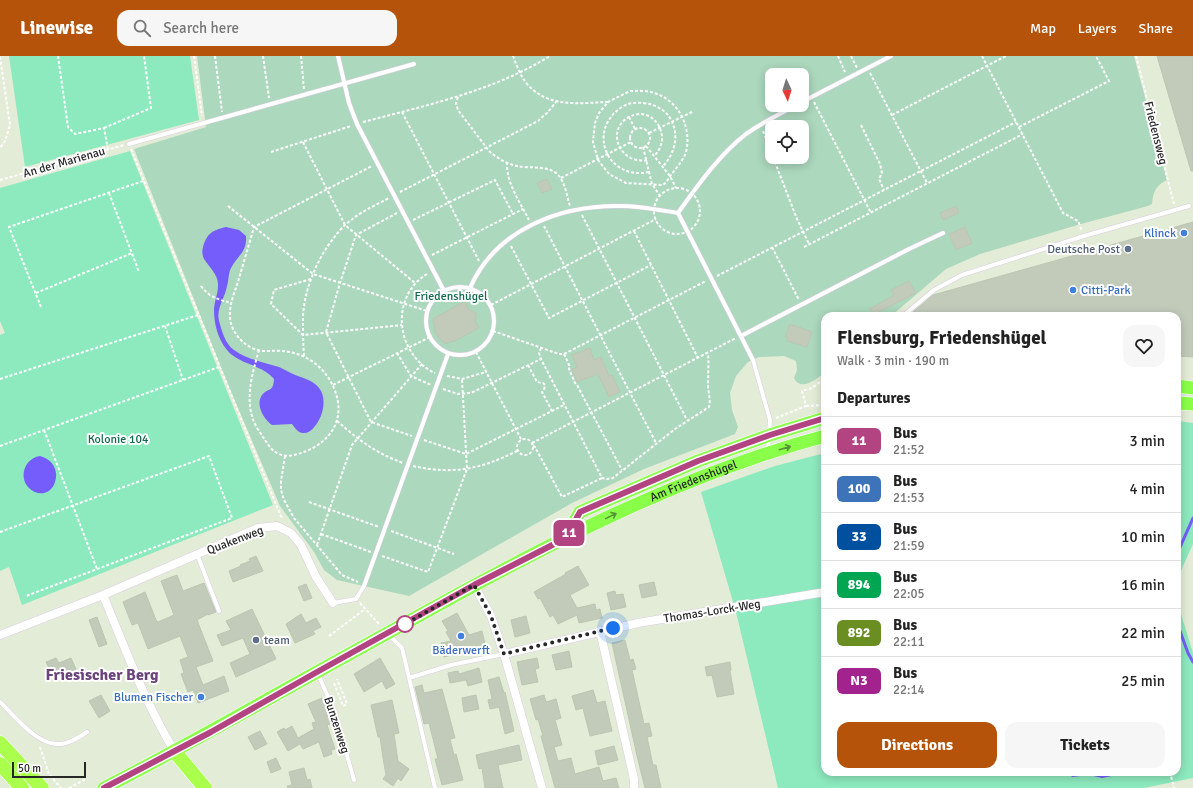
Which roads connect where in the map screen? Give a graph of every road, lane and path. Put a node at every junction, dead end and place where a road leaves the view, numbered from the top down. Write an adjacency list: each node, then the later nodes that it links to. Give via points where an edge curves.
1 (58, 56): 44 (path, via 68,127 75,134)
2 (144, 56): 44 (path, via 152,108)
3 (194, 56): 39 (path)
4 (215, 56): 36 (path)
5 (263, 56): 29 (path)
6 (301, 56): 25 (path)
7 (338, 56): 24 (lane)
8 (512, 56): 21 (path)
9 (550, 56): 21 (path)
10 (838, 56): 23 (path)
11 (851, 56): 22 (path)
12 (891, 56): 20 (lane)
13 (982, 56): 19 (path)
14 (1006, 56): 19 (path)
15 (1096, 56): 45 (path, via 1109,81)
16 (1136, 56): 87 (path, Friedensweg)
17 (0, 57): 54 (path, via 10,125)
18 (414, 64): 24 (lane)
19 (987, 66): 33 (path); 38 (path)
20 (868, 68): 22 (lane); 33 (path)
21 (520, 73): 27 (path); 28 (path, via 528,86 556,102)
22 (859, 73): 23 (lane)
23 (848, 78): 26 (lane)
24 (343, 84): 25 (lane); 40 (lane)
25 (304, 95): 29 (lane)
26 (811, 97): 79 (path)
27 (458, 98): 30 (path); 62 (path, via 456,104 463,118 489,151)
28 (608, 102): 34 (path, via 630,91 655,93 671,102); 60 (path, via 595,124 593,142)
29 (269, 105): 36 (lane)
30 (402, 112): 40 (path); 80 (path)
31 (692, 112): 34 (path)
32 (784, 112): 41 (lane)
33 (892, 115): 66 (path)
34 (683, 116): 37 (path); 68 (path, via 688,134 686,153)
35 (629, 117): 43 (path, via 647,116 655,120); 46 (path); 55 (path, via 618,131)
36 (222, 118): 39 (lane)
37 (672, 121): 43 (path); 58 (path, via 663,110 651,104 637,102 623,106 612,114 605,127 604,141); 65 (path, via 676,135 674,149)
38 (1016, 122): 45 (path); 66 (path)
39 (203, 123): 52 (lane)
40 (357, 124): 50 (path); 63 (lane)
41 (761, 124): 49 (path); 89 (lane, via 729,149)
42 (861, 125): 76 (path, via 880,164 882,173 879,180)
43 (660, 127): 47 (path); 59 (path, via 662,145)
44 (104, 128): 56 (path)
45 (1019, 128): 48 (path)
46 (635, 129): 47 (path, via 643,128); 51 (path, via 630,134)
47 (649, 133): 53 (path, via 650,141)
48 (1023, 134): 72 (path); 100 (path, via 1063,213 1081,224)
49 (765, 135)
50 (303, 142): 57 (path); 75 (path)
51 (631, 142): 53 (path, via 637,148); 55 (path)
52 (129, 144): 56 (path, An der Marienau); 71 (path)
53 (645, 147): 59 (path); 61 (path)
54 (0, 148)
55 (619, 148): 58 (path); 61 (path, via 625,156 633,160)
56 (108, 150): 70 (path, An der Marienau)
57 (271, 152)
58 (607, 154): 60 (path); 67 (path, via 616,166 629,172)
59 (654, 156): 65 (path)
60 (598, 160): 69 (path); 73 (path, via 609,174 626,183)
61 (647, 160): 67 (path)
62 (507, 162): 69 (path, via 517,166 552,170); 84 (path, via 509,181)
63 (378, 163): 75 (path); 85 (lane)
64 (776, 164): 97 (path)
65 (663, 166): 68 (path)
66 (921, 171): 72 (path); 76 (path)
67 (650, 172): 73 (path)
68 (670, 176): 73 (path, via 663,185); 74 (path)
69 (561, 178): 86 (path)
70 (0, 180)
71 (143, 181): 77 (path); 133 (path)
72 (928, 183): 88 (path)
73 (652, 184): 78 (path)
74 (676, 188)
75 (327, 189): 95 (path); 99 (path, via 345,225)
76 (884, 190): 79 (path)
77 (109, 193): 107 (path); 123 (path, via 9,227)
78 (660, 196)
79 (864, 200): 88 (path); 97 (path)
80 (448, 203): 90 (path, via 495,180); 93 (path); 101 (path)
81 (228, 206): 95 (path)
82 (1189, 206): 87 (lane)
83 (579, 208): 86 (lane); 89 (lane, via 622,206); 106 (path)
84 (523, 209): 90 (path); 94 (path)
85 (402, 210): 93 (lane); 99 (path)
86 (571, 210): 92 (lane)
87 (1176, 210): 100 (lane)
88 (870, 212): 103 (path)
89 (678, 213): 115 (lane)
90 (513, 214): 101 (path)
91 (656, 219): 96 (path)
92 (541, 220): 94 (lane); 111 (path)
93 (409, 222): 108 (lane)
94 (532, 224): 102 (lane)
95 (254, 228): 116 (path, via 313,274); 126 (path)
96 (634, 231): 106 (path); 110 (path)
97 (803, 232): 103 (path); 104 (path)
98 (943, 233): 128 (lane)
99 (356, 235): 116 (path); 117 (path)
100 (1084, 236): 132 (lane, via 962,275 934,290)
101 (466, 238): 108 (path); 109 (path)
102 (507, 240): 109 (lane); 119 (path)
103 (809, 244): 105 (path)
104 (772, 247): 115 (path); 128 (path)
105 (804, 247)
106 (600, 248): 111 (path); 118 (path)
107 (132, 253): 113 (path); 123 (path)
108 (427, 257): 112 (lane)
109 (482, 265): 121 (lane)
110 (651, 265): 118 (path); 124 (path)
111 (565, 266): 119 (path); 125 (path)
112 (434, 270): 117 (path); 122 (lane)
113 (139, 272)
114 (312, 278): 138 (path, via 274,290 271,304 303,335)
115 (711, 278): 124 (path); 140 (lane)
116 (340, 283): 127 (path); 138 (path)
117 (415, 283): 127 (path)
118 (617, 283): 125 (path); 134 (path)
119 (531, 284): 125 (path, via 549,318); 129 (path)
120 (201, 286): 126 (path, via 211,297)
121 (470, 288): 122 (lane, via 457,286); 129 (lane, via 482,294)
122 (444, 291): 131 (lane, via 434,299)
123 (36, 293): 130 (path)
124 (669, 300): 134 (path); 150 (path)
125 (583, 301): 139 (path)
126 (232, 303): 144 (path, via 230,317 234,330 245,344)
127 (405, 304): 131 (path); 135 (path)
128 (801, 304): 140 (lane)
129 (491, 305): 137 (lane, via 495,318)
130 (41, 307)
131 (427, 311): 141 (lane, via 426,324)
132 (908, 312)
133 (198, 315): 136 (path); 154 (path)
134 (635, 318): 139 (path); 157 (path)
135 (402, 325): 138 (path); 142 (path)
136 (165, 326): 160 (path); 162 (path)
137 (493, 331): 143 (path); 145 (lane, via 487,343)
138 (326, 332): 159 (path)
139 (600, 335): 149 (path); 169 (path)
140 (741, 336): 146 (path); 180 (lane, via 753,360)
141 (430, 337): 142 (path); 148 (lane, via 438,348)
142 (408, 348): 147 (path); 152 (path)
143 (541, 348): 149 (path); 151 (path)
144 (258, 350): 165 (path, via 283,351 304,356 316,364); 198 (path, via 250,394 252,419 271,448)
145 (476, 352): 148 (lane, via 464,355); 155 (path)
146 (708, 352): 150 (path); 179 (path, via 709,407)
147 (397, 353): 158 (path); 159 (path)
148 (448, 354): 156 (lane)
149 (564, 354): 177 (path, via 575,384)
150 (698, 358): 157 (path)
151 (541, 359): 153 (path); 173 (path)
152 (422, 364): 156 (path); 158 (path)
153 (528, 365): 164 (path); 176 (path, via 537,382 545,385 542,392)
154 (219, 367): 162 (path); 204 (path, via 277,506 282,520)
155 (486, 372): 161 (path); 164 (path)
156 (440, 375): 161 (path); 166 (lane)
157 (664, 375): 169 (path); 179 (path)
158 (411, 376): 166 (path); 182 (path)
159 (349, 378): 165 (path); 182 (path)
160 (0, 379)
161 (462, 379): 170 (path)
162 (183, 380): 184 (path)
163 (821, 381): 175 (path, via 802,391)
164 (492, 383): 170 (path); 185 (path)
165 (333, 385): 181 (path, via 338,407)
166 (436, 386): 170 (path); 189 (lane)
167 (1181, 386): 168 (main road)
168 (1193, 388)
169 (630, 393): 177 (path); 192 (path)
170 (463, 394): 197 (path)
171 (1181, 403): 172 (main road)
172 (1193, 404)
173 (564, 405): 176 (path); 183 (path)
174 (821, 405): 175 (path)
175 (806, 406): 180 (path)
176 (552, 411): 185 (path)
177 (592, 412): 183 (path); 201 (path)
178 (821, 419): 186 (main road, Am Friedenshügel)
179 (688, 420): 192 (path)
180 (770, 420): 186 (lane)
181 (337, 421): 188 (path); 198 (path, via 330,435 322,443 303,453)
182 (371, 422): 188 (path); 189 (path)
183 (573, 422): 191 (path); 202 (path)
184 (44, 430): 193 (path); 203 (path)
185 (516, 430): 190 (path); 197 (path)
186 (770, 435): 196 (lane); 207 (main road, Am Friedenshügel, via 698,461 580,512)
187 (821, 437): 196 (main road, Am Friedenshügel, one-way to 187)
188 (356, 438): 199 (path, via 381,454); 206 (path)
189 (418, 438): 197 (path); 199 (lane)
190 (521, 439): 191 (path, via 527,439); 195 (path, via 517,444)
191 (532, 443): 194 (path)
192 (656, 443): 201 (path)
193 (0, 446)
194 (533, 446): 195 (path, via 531,452 526,455); 202 (path, via 562,497)
195 (517, 451): 200 (path, via 488,464)
196 (768, 452): 207 (main road, Am Friedenshügel, one-way to 196, via 682,485)
197 (466, 454): 200 (path)
198 (285, 456): 208 (path, via 281,480 284,500 294,518)
199 (408, 465): 200 (path, via 430,470); 210 (lane)
200 (467, 469): 210 (path, via 428,572)
201 (622, 471): 202 (path, via 613,478)
202 (602, 478)
203 (73, 506): 205 (path); 211 (path); 211 (path, via 209,456 232,518)
204 (281, 528): 209 (street, Quakenweg, via 258,528); 218 (street, Quakenweg, via 291,533 301,545 316,578)
205 (0, 532)
206 (321, 534): 208 (path); 210 (path)
207 (566, 538): 213 (main road, Am Friedenshügel)
208 (317, 545): 212 (path, via 342,575)
209 (197, 554): 215 (street, Quakenweg); 220 (lane)
210 (376, 554): 212 (lane)
211 (97, 569): 216 (path)
212 (365, 584): 217 (lane)
213 (474, 585): 222 (main road, Am Friedenshügel); 225 (street, via 491,616)
214 (821, 593): 221 (street, Thomas-Lorck-Weg)
215 (103, 595): 223 (street, Quakenweg); 234 (street, via 164,735)
216 (26, 596)
217 (356, 600): 218 (lane); 219 (path)
218 (333, 602)
219 (365, 609): 222 (path); 224 (path)
220 (219, 611)
221 (600, 631): 225 (street, Thomas-Lorck-Weg); 247 (street)
222 (387, 634): 226 (main road, Am Friedenshügel); 227 (lane, via 402,648)
223 (0, 635)
224 (329, 636)
225 (504, 654): 227 (lane, via 452,665); 246 (street)
226 (317, 672): 234 (main road, Am Friedenshügel); 238 (lane, Bunzenweg, via 335,713)
227 (409, 678): 245 (lane)
228 (337, 679): 229 (path, via 346,704 343,706)
229 (334, 682)
230 (0, 702): 232 (lane)
231 (87, 732): 232 (lane, via 73,741 56,744)
232 (38, 738): 241 (path, via 49,774)
233 (0, 743): 239 (highway)
234 (175, 752): 243 (main road, Am Friedenshügel); 244 (highway)
235 (0, 764): 240 (highway)
236 (1171, 776): 248 (path)
237 (86, 779): 242 (path)
238 (354, 780)
239 (39, 784)
240 (21, 787)
241 (61, 788)
242 (69, 788)
243 (104, 788)
244 (205, 788)
245 (435, 788)
246 (542, 788)
247 (634, 788)
248 (1174, 788)

